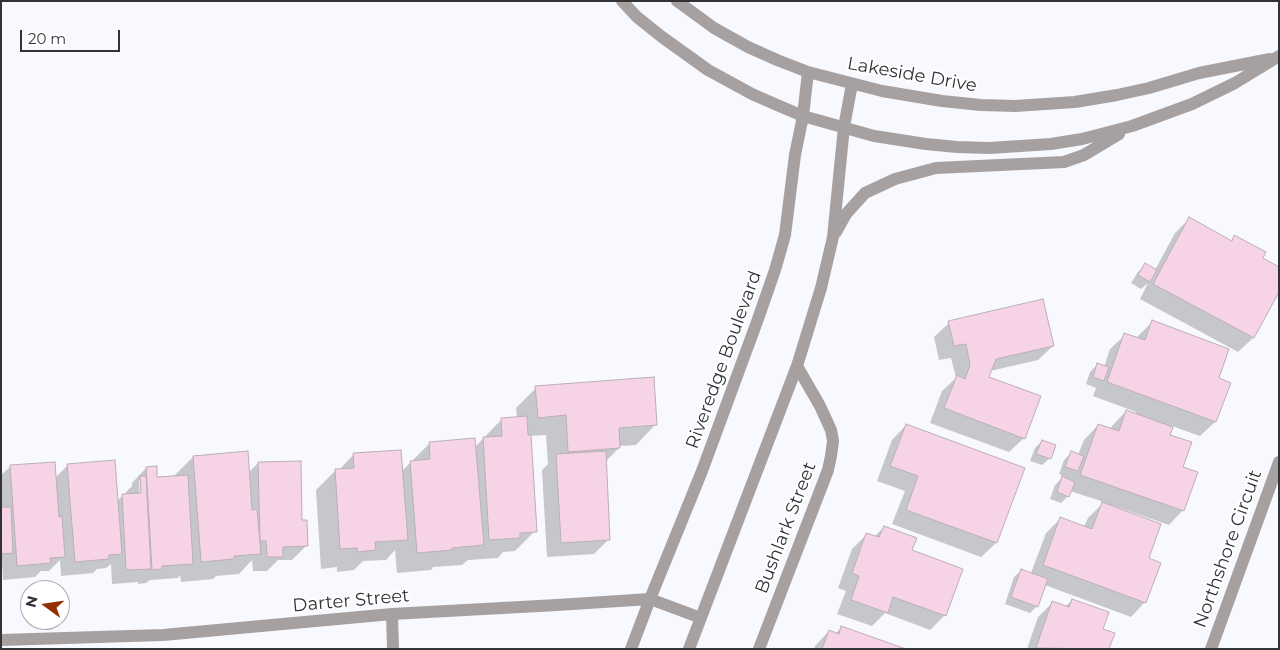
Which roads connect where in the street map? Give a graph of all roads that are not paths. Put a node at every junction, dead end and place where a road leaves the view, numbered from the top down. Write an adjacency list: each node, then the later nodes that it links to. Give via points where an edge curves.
1 (622, 1): 6 (street, Lakeside Drive, via 637,17 708,70)
2 (677, 1): 4 (street, Lakeside Drive, via 714,28)
3 (1277, 57): 5 (street, Lakeside Drive, via 1198,73 1117,95 1015,106 912,97); 7 (street, Lakeside Drive, via 1192,104)
4 (808, 72): 5 (street, Lakeside Drive); 6 (street, Riveredge Boulevard)
5 (852, 84): 8 (street)
6 (803, 116): 8 (street, Lakeside Drive); 12 (street, Riveredge Boulevard, via 785,235 775,270 702,471)
7 (1132, 126): 8 (street, Lakeside Drive, via 1051,144 989,148 900,141); 9 (street, via 1084,155 1064,162 936,168 896,179 865,193 846,214)
8 (844, 127): 9 (street)
9 (833, 237): 10 (street)
10 (797, 366): 14 (street); 19 (street, Bushlark Street, via 820,406 833,442 828,470)
11 (1279, 462): 20 (street, Northshore Circuit)
12 (650, 598): 13 (street, Darter Street); 14 (street, Darter Street); 17 (street, Riveredge Boulevard)
13 (392, 614): 15 (street, Darter Street, via 163,635); 16 (street)
14 (701, 618): 18 (street)
15 (1, 640)
16 (394, 649)
17 (631, 649)
18 (689, 649)
19 (759, 649)
20 (1211, 649)

